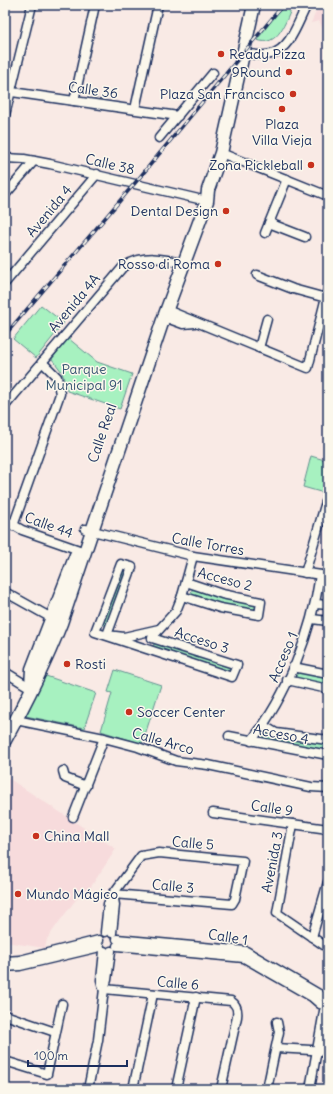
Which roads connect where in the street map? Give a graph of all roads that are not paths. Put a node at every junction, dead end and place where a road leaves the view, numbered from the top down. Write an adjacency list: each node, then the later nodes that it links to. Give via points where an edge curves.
1 (32, 5): 8 (street)
2 (95, 5): 9 (street)
3 (158, 5): 10 (street)
4 (254, 5): 6 (main road, Calle Real)
5 (307, 5): 6 (street, via 293,34 277,52 269,55)
6 (244, 53): 14 (main road, Calle Real)
7 (213, 73): 12 (street)
8 (8, 92): 9 (street, Calle 36); 11 (street)
9 (74, 101): 10 (street, Calle 36)
10 (135, 109): 12 (street, Calle 36)
11 (5, 115)
12 (178, 116): 13 (street)
13 (159, 138)
14 (221, 153): 18 (street); 21 (main road, Calle Real)
15 (5, 158): 16 (street, Calle 38)
16 (34, 161): 17 (street, Calle 38); 19 (street)
17 (97, 174): 21 (street, Calle 38); 27 (street, Avenida 4)
18 (287, 179): 20 (street); 22 (street)
19 (5, 195)
20 (328, 196)
21 (205, 197): 25 (main road, Calle Real)
22 (269, 223): 23 (street); 24 (street)
23 (265, 233)
24 (305, 237)
25 (182, 263): 30 (main road, Calle Real); 33 (street, Avenida 4A, via 143,258 123,267); 38 (main road, Calle Real)
26 (257, 275): 29 (street)
27 (5, 283)
28 (328, 289): 29 (street)
29 (326, 298): 32 (street, via 308,368)
30 (166, 314): 32 (street, via 183,324 198,322); 38 (main road, Calle Real)
31 (267, 319): 32 (street)
32 (259, 348)
33 (42, 362): 34 (street, Avenida 4A); 37 (street, via 57,377 60,394)
34 (5, 406)
35 (328, 495): 41 (street)
36 (5, 520): 37 (street, Calle 44)
37 (13, 526): 39 (street, Calle 44)
38 (89, 530): 39 (main road, Calle Real); 40 (street, Calle Torres)
39 (82, 551): 49 (main road, Calle Real)
40 (193, 556): 41 (street, Calle Torres); 43 (street)
41 (305, 573): 42 (street, Calle Torres)
42 (324, 575): 46 (street, Acceso 1)
43 (186, 582): 45 (street); 45 (street, Acceso 2, via 222,594 261,602 259,615 220,608)
44 (5, 592): 49 (street)
45 (182, 596): 51 (street, via 176,611)
46 (316, 604): 47 (street); 48 (street, Acceso 1)
47 (328, 605)
48 (312, 619): 50 (street); 55 (street, Acceso 1)
49 (57, 621): 59 (main road, Calle Real, via 32,669)
50 (328, 621)
51 (159, 629): 52 (street, via 140,635); 53 (street)
52 (107, 636): 52 (street, via 132,567 121,564 95,632); 54 (street)
53 (152, 638): 54 (street); 54 (street, Acceso 3, via 237,665 232,677)
54 (147, 649)
55 (293, 667): 57 (street); 58 (street, Acceso 1)
56 (5, 672): 59 (street)
57 (328, 674)
58 (287, 680): 60 (street); 62 (street, Acceso 1)
59 (31, 688): 61 (main road, Calle Real)
60 (328, 689)
61 (16, 720): 64 (street, Calle Arco); 65 (main road, Calle Real)
62 (264, 726): 66 (street, Acceso 4, via 276,732); 67 (street, Acceso 1)
63 (229, 736): 67 (street, Acceso 4)
64 (104, 738): 70 (street); 71 (street, Calle Arco, via 176,761)
65 (5, 740)
66 (328, 740)
67 (251, 742): 68 (street, Acceso 4)
68 (328, 755)
69 (63, 771): 70 (street, via 65,778)
70 (86, 786): 73 (street)
71 (328, 788)
72 (213, 813): 74 (street, Calle 9)
73 (73, 817)
74 (293, 824): 75 (street, Calle 9); 79 (street, Avenida 3, via 277,913)
75 (328, 830)
76 (328, 882): 79 (street)
77 (113, 894): 78 (street, Calle 3); 78 (street, Calle 5, via 142,856 159,853 243,861); 80 (street, via 114,905)
78 (232, 904)
79 (312, 937): 81 (street)
80 (108, 943): 82 (street, Calle 1); 84 (street, Calle 1, via 183,948); 86 (street, via 107,980)
81 (328, 948)
82 (41, 957): 83 (street, Calle 1); 85 (street, Calle 1, via 20,966)
83 (5, 961)
84 (261, 963): 90 (street, Calle 1); 90 (street, Calle 1)
85 (5, 967)
86 (104, 989): 87 (street, Calle 6); 98 (street, via 98,1040)
87 (153, 994): 88 (street, Calle 6); 99 (street)
88 (196, 998): 100 (street); 101 (street, Calle 6, via 231,1001 236,1007 237,1017)
89 (62, 1004): 93 (street)
90 (325, 1007): 95 (street, via 317,1042)
91 (5, 1015): 93 (street)
92 (277, 1022): 94 (street, via 279,1032)
93 (56, 1032): 97 (street, via 47,1074)
94 (276, 1048): 95 (street); 102 (street)
95 (318, 1050): 96 (street); 103 (street)
96 (328, 1051)
97 (5, 1061)
98 (88, 1089)
99 (133, 1089)
100 (176, 1089)
101 (221, 1089)
102 (267, 1089)
103 (310, 1089)

